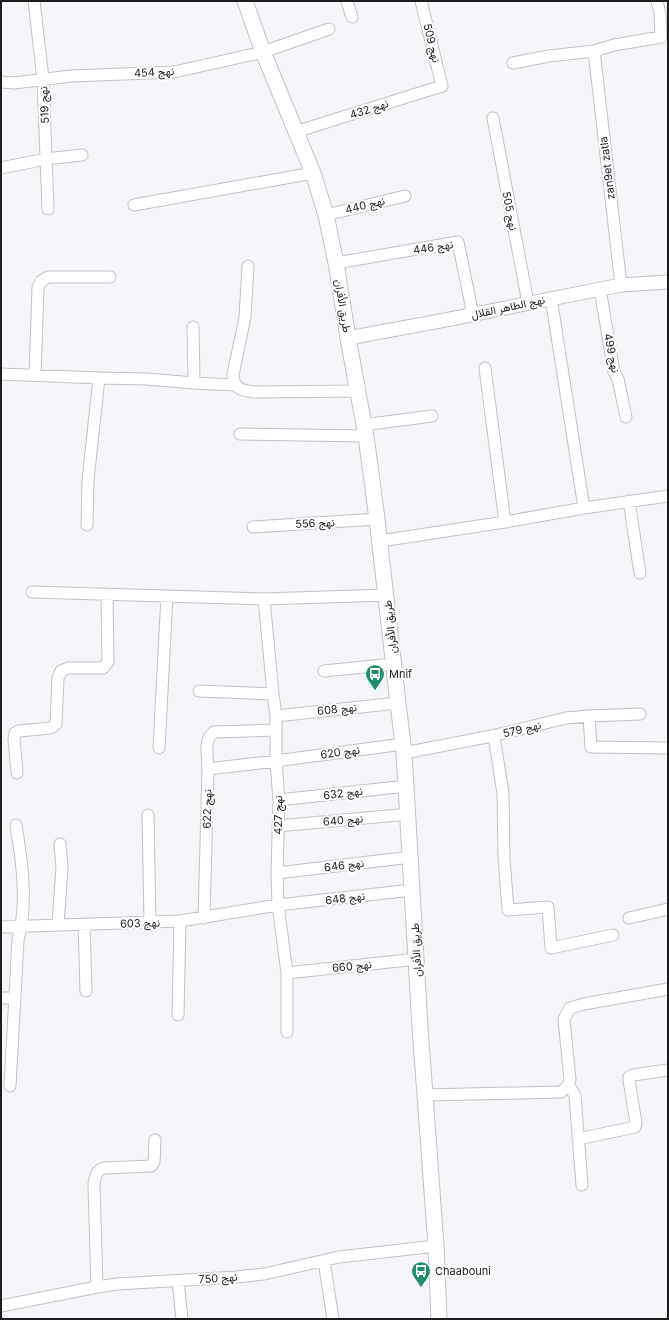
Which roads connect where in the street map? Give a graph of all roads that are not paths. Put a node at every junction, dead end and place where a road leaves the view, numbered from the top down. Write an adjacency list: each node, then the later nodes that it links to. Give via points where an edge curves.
1 (34, 1): 11 (street, نهج 519)
2 (245, 1): 9 (main road, طريق الأفران)
3 (347, 1): 6 (street)
4 (421, 1): 13 (street, نهج 509)
5 (657, 1): 8 (street, via 661,37)
6 (352, 17)
7 (329, 29): 9 (street, نهج 454)
8 (594, 51): 10 (street); 28 (street, zan9et zatla)
9 (263, 52): 11 (street, نهج 454, via 174,72); 15 (main road, طريق الأفران)
10 (513, 63)
11 (43, 79): 12 (street, نهج 454); 17 (street, نهج 519)
12 (1, 82)
13 (442, 86): 15 (street, نهج 432)
14 (493, 118): 31 (street, نهج 505)
15 (295, 132): 19 (main road, طريق الأفران)
16 (82, 155): 17 (street)
17 (46, 159): 18 (street); 22 (street, نهج 519)
18 (1, 168)
19 (313, 173): 21 (street); 23 (main road, طريق الأفران)
20 (405, 196): 23 (street, نهج 440)
21 (134, 205)
22 (48, 209)
23 (326, 215): 24 (main road, طريق الأفران)
24 (336, 263): 32 (street, نهج 446, via 458,242); 34 (main road, طريق الأفران)
25 (248, 266): 40 (street, via 245,317 233,375)
26 (110, 277): 37 (street, via 48,277 41,281 38,288)
27 (668, 282): 28 (street, نهج الطاهر القلال)
28 (621, 285): 29 (street, نهج الطاهر القلال)
29 (600, 289): 30 (street, نهج الطاهر القلال); 43 (street, نهج 499, via 614,372 618,379)
30 (551, 298): 31 (street, نهج الطاهر القلال); 48 (street)
31 (528, 304): 32 (street, نهج الطاهر القلال)
32 (473, 315): 34 (street, نهج الطاهر القلال)
33 (193, 327): 39 (street)
34 (348, 338): 41 (main road, طريق الأفران)
35 (485, 368): 50 (street)
36 (1, 374): 37 (street)
37 (35, 375): 38 (street)
38 (99, 378): 39 (street); 51 (street, via 88,480)
39 (194, 383): 40 (street)
40 (236, 385): 41 (street, via 243,391 253,392)
41 (358, 391): 44 (main road, طريق الأفران)
42 (432, 416): 44 (street)
43 (626, 416)
44 (364, 430): 45 (street); 49 (main road, طريق الأفران)
45 (240, 434)
46 (668, 496): 47 (street)
47 (629, 501): 48 (street); 54 (street)
48 (584, 508): 50 (street)
49 (378, 519): 52 (street, نهج 556); 53 (main road, طريق الأفران)
50 (505, 522): 53 (street)
51 (87, 525)
52 (253, 527)
53 (380, 541): 57 (main road, طريق الأفران)
54 (640, 573)
55 (32, 592): 56 (street)
56 (107, 594): 58 (street); 75 (street, via 108,662 103,668 68,668 61,672 58,678 56,724 51,728 15,733)
57 (386, 595): 59 (street); 60 (main road, طريق الأفران)
58 (167, 596): 59 (street); 70 (street)
59 (264, 599): 63 (street, نهج 427)
60 (394, 664): 61 (street); 64 (main road, طريق الأفران)
61 (324, 671)
62 (199, 691): 63 (street)
63 (273, 694): 66 (street, نهج 427)
64 (398, 702): 66 (street, نهج 608); 71 (main road, طريق الأفران)
65 (640, 714): 67 (street, نهج 579)
66 (276, 716): 68 (street, نهج 427)
67 (589, 716): 69 (street, نهج 579, via 566,718); 72 (street, via 591,747)
68 (276, 730): 73 (street, نهج 427); 74 (street, نهج 622, via 214,732 207,741)
69 (492, 736): 71 (street, نهج 579); 96 (street, via 503,793 508,910 548,907 551,948)
70 (159, 748)
71 (404, 748): 73 (street, نهج 620); 76 (main road, طريق الأفران)
72 (668, 748)
73 (276, 761): 74 (street); 77 (street, نهج 427)
74 (208, 769): 88 (street, نهج 622)
75 (17, 774)
76 (407, 786): 77 (street, نهج 632); 78 (main road, طريق الأفران)
77 (279, 800): 81 (street, نهج 427)
78 (409, 814): 81 (street, نهج 640); 83 (main road, طريق الأفران)
79 (148, 815): 91 (street)
80 (16, 825): 94 (street, via 23,884)
81 (278, 826): 84 (street, نهج 427)
82 (60, 844): 92 (street, via 62,867)
83 (411, 857): 84 (street, نهج 646); 85 (main road, طريق الأفران)
84 (277, 873): 86 (street, نهج 427)
85 (412, 890): 86 (street, نهج 648); 97 (main road, طريق الأفران)
86 (278, 905): 88 (street, نهج 603); 98 (street, نهج 427)
87 (668, 909): 89 (street)
88 (204, 918): 90 (street, نهج 603)
89 (629, 918)
90 (180, 921): 91 (street, نهج 603); 103 (street)
91 (150, 922): 93 (street, نهج 603)
92 (58, 924): 93 (street, نهج 603); 94 (street, نهج 603)
93 (84, 924): 100 (street)
94 (22, 926): 95 (street, نهج 603); 102 (street, via 18,940)
95 (1, 927)
96 (613, 936)
97 (416, 959): 98 (street, نهج 660); 108 (main road, طريق الأفران)
98 (287, 973): 104 (street, نهج 427)
99 (668, 989): 107 (street, via 570,1008 564,1019 570,1080)
100 (86, 991)
101 (1, 998): 102 (street)
102 (14, 998): 106 (street)
103 (178, 1015)
104 (287, 1032)
105 (668, 1070): 109 (street, via 629,1077 635,1127)
106 (10, 1086)
107 (568, 1086): 108 (street, via 561,1092); 109 (street, via 575,1096)
108 (425, 1095): 112 (main road, طريق الأفران)
109 (578, 1139): 111 (street)
110 (155, 1140): 115 (street, via 154,1162 150,1166 104,1168 96,1175 94,1184)
111 (582, 1185)
112 (436, 1246): 113 (street, نهج 750); 119 (main road, طريق الأفران)
113 (324, 1261): 114 (street, نهج 750, via 264,1274); 118 (street)
114 (178, 1281): 115 (street, نهج 750); 117 (street)
115 (97, 1287): 116 (street, نهج 750)
116 (1, 1306)
117 (182, 1319)
118 (333, 1319)
119 (439, 1319)

